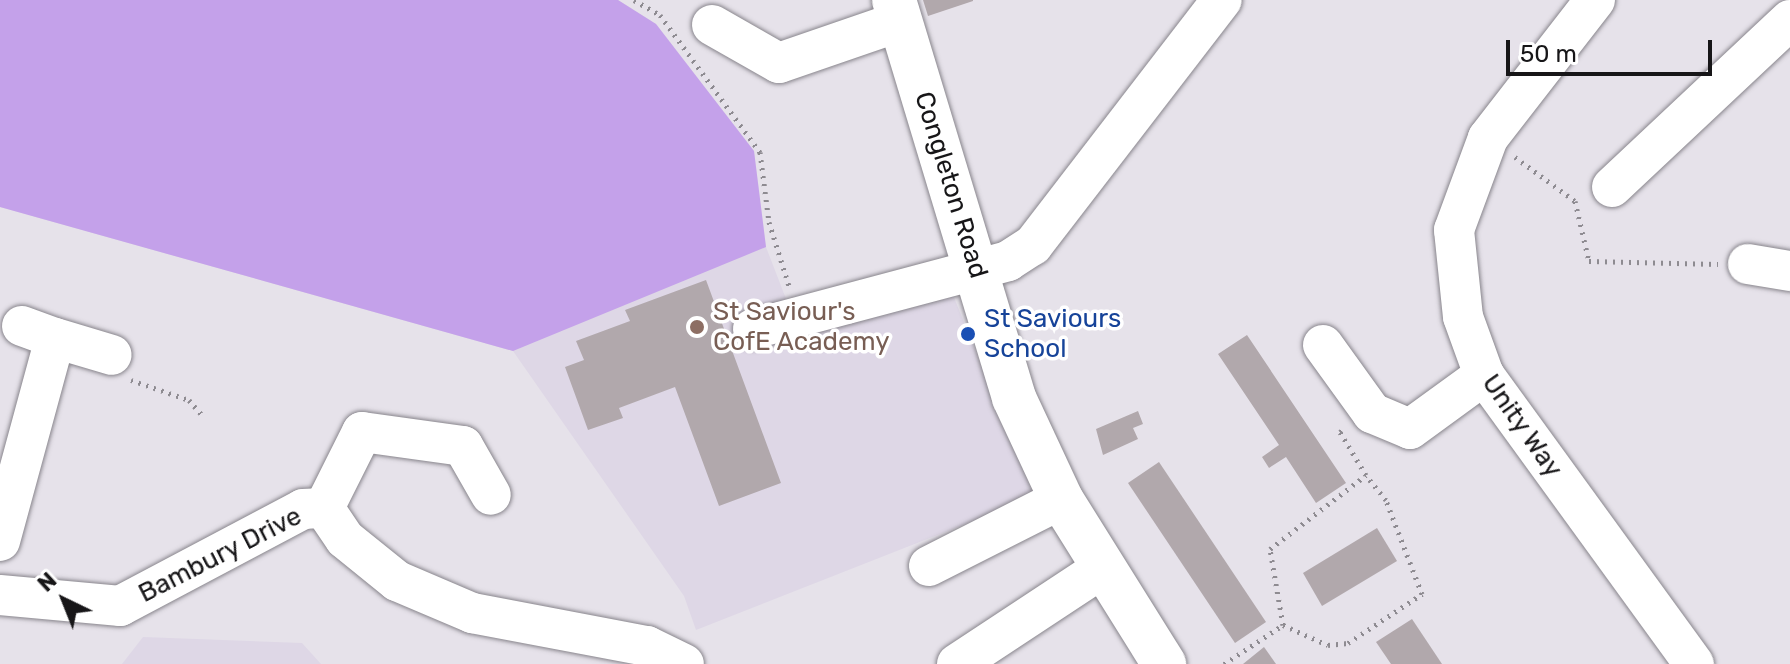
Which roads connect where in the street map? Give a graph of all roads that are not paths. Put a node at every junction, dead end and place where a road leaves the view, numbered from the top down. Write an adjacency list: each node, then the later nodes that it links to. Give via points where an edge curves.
1 (1222, 0): 8 (street, via 1033,245 1008,261)
2 (1595, 0): 13 (street, Unity Way, via 1488,138 1454,230 1463,317)
3 (898, 10): 5 (street, via 779,63); 8 (highway, Congleton Road)
4 (1790, 20): 6 (street)
5 (712, 25)
6 (1612, 187)
7 (1748, 264): 9 (street)
8 (975, 265): 10 (street); 15 (highway, Congleton Road, via 1014,398)
9 (1790, 271)
10 (753, 329)
11 (1323, 345): 13 (street, via 1372,413 1410,429)
12 (112, 355): 17 (street, via 39,332)
13 (1484, 375): 24 (street, Unity Way)
14 (491, 495): 16 (street, via 463,446 362,432)
15 (1061, 499): 18 (street); 19 (highway, Congleton Road)
16 (324, 508): 20 (street, Bambury Drive, via 303,509 120,606); 21 (street, Bambury Drive, via 345,539 397,581 472,613 647,646)
17 (0, 541)
18 (929, 566)
19 (1101, 569): 22 (street); 23 (highway, Congleton Road)
20 (0, 595)
21 (684, 664)
22 (957, 664)
23 (1164, 664)
24 (1694, 664)

